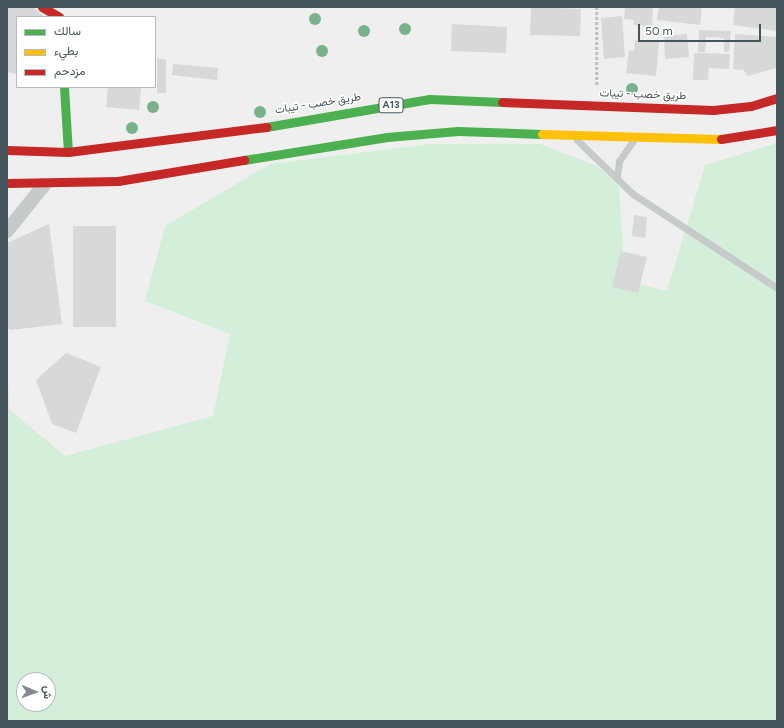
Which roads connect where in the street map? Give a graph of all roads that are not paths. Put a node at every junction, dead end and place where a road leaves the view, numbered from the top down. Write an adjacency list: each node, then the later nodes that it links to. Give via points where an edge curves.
1 (42, 7): 2 (main road)
2 (57, 16)
3 (64, 88): 9 (main road)
4 (777, 98): 9 (main road, طريق خصب - تيبات / A13, via 751,106 713,110 597,106 553,101 430,99 197,138)
5 (777, 130): 7 (main road, via 723,139)
6 (568, 132): 7 (main road); 10 (lane); 12 (main road, via 458,131 387,137 118,181)
7 (637, 137): 10 (lane, via 624,150)
8 (7, 150): 9 (main road, طريق خصب - تيبات / A13)
9 (68, 152)
10 (617, 176): 14 (lane, via 633,194)
11 (7, 183): 12 (main road)
12 (44, 185): 13 (street)
13 (7, 231)
14 (777, 288)

